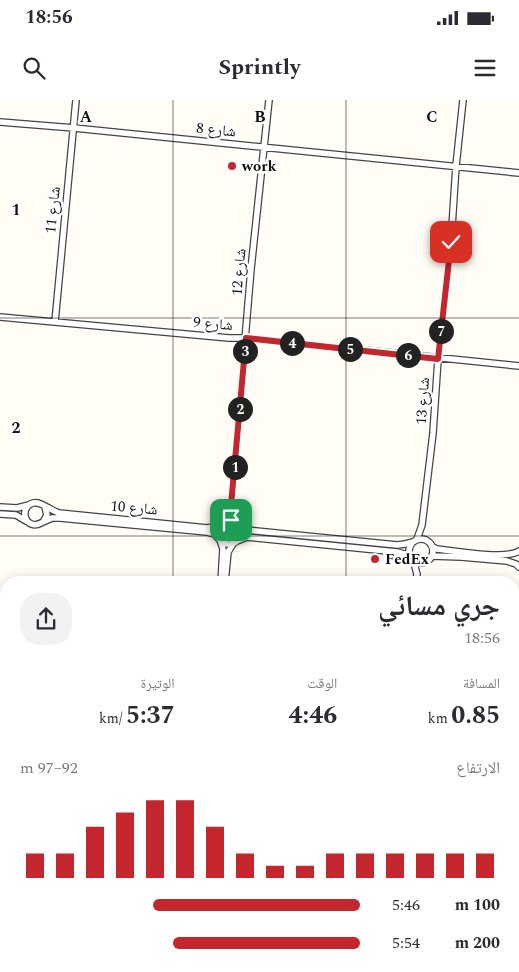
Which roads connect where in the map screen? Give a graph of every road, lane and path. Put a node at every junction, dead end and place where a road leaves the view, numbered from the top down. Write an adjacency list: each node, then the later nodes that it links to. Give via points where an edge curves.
1 (76, 100): 5 (street, شارع 11)
2 (269, 100): 6 (street, شارع 12)
3 (463, 100): 7 (street, شارع 13)
4 (0, 122): 5 (street, شارع 8)
5 (74, 128): 6 (street, شارع 8); 10 (street, شارع 11)
6 (265, 148): 7 (street, شارع 8); 11 (street, شارع 12)
7 (456, 166): 8 (street, شارع 8); 12 (street, شارع 13)
8 (519, 173)
9 (0, 316): 10 (street, شارع 9)
10 (55, 322): 11 (street, شارع 9)
11 (246, 338): 12 (street, شارع 9); 15 (street, شارع 12)
12 (438, 359): 13 (street, شارع 9); 24 (street, شارع 13)
13 (519, 366)
14 (29, 505): 16 (street); 17 (street, via 37,503); 19 (street, via 25,513)
15 (231, 505): 21 (street, شارع 12); 22 (street, شارع 12)
16 (0, 507)
17 (44, 507): 20 (street, via 47,515); 23 (street, شارع 10, via 59,513)
18 (0, 514): 19 (street, via 16,515)
19 (28, 521): 20 (street, via 36,525)
20 (43, 522): 23 (street, شارع 10, via 60,518)
21 (222, 522): 22 (street); 23 (street, شارع 10, via 207,528); 25 (street, via 217,532)
22 (237, 523): 26 (street, via 247,530 397,545); 28 (street, via 242,531)
23 (152, 524): 25 (street, شارع 10, via 207,532)
24 (422, 525): 26 (street, شارع 13); 27 (street, شارع 13)
25 (220, 539): 28 (street, via 226,544); 36 (street, via 223,549)
26 (415, 540): 27 (street); 32 (street, via 409,550)
27 (426, 540): 29 (street)
28 (235, 542): 32 (street, via 247,537 378,550 404,554); 37 (street, via 228,552)
29 (433, 547): 30 (street, via 509,555); 31 (street)
30 (519, 551)
31 (432, 556): 33 (street); 34 (street, via 507,561)
32 (413, 560): 33 (street); 35 (street)
33 (425, 562): 35 (street)
34 (519, 567)
35 (417, 574)
36 (221, 576)
37 (226, 576)

